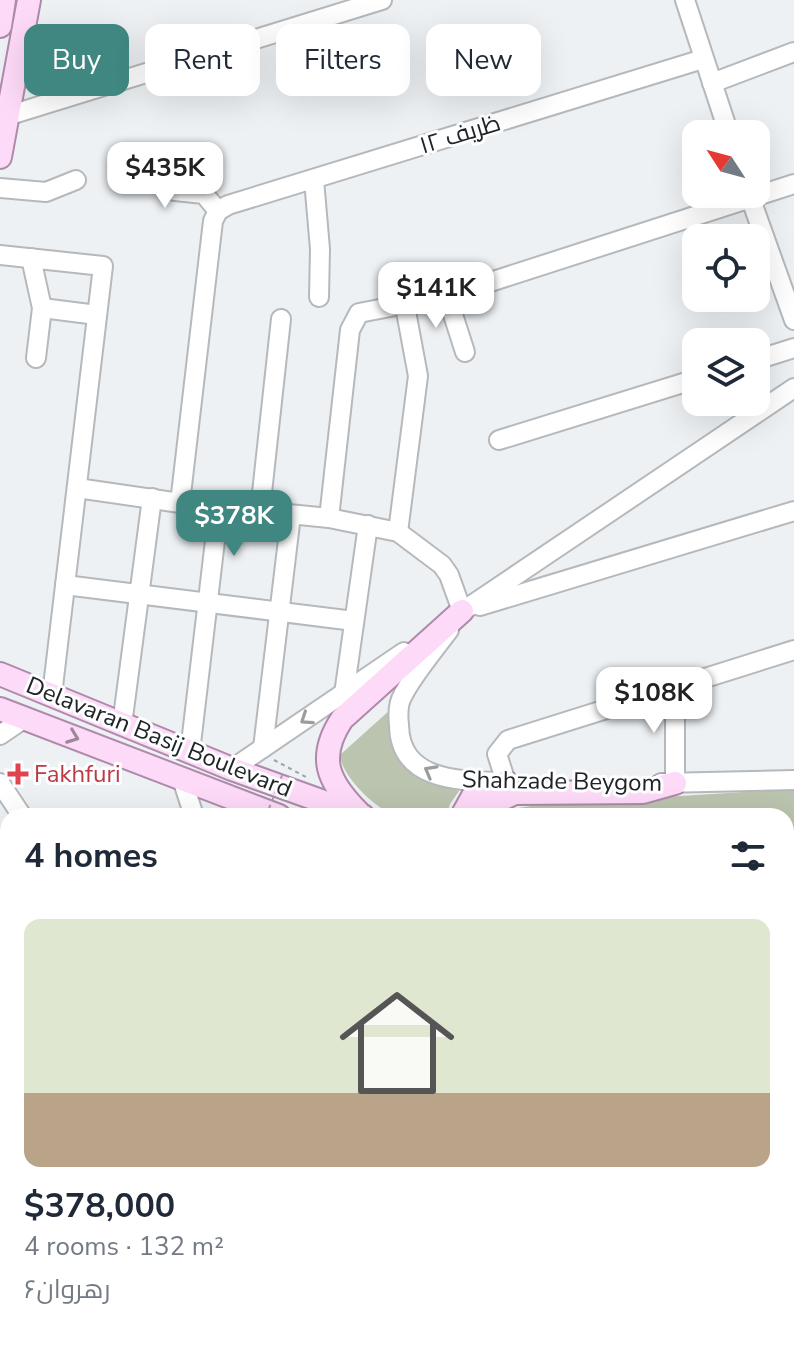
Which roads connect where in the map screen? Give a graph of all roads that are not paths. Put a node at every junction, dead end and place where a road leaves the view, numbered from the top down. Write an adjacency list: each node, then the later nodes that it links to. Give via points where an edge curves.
1 (4, 0): 5 (main road)
2 (29, 0): 9 (main road)
3 (382, 0): 9 (street)
4 (685, 0): 7 (street)
5 (0, 26)
6 (794, 52): 8 (street)
7 (703, 59): 8 (street); 14 (street, ظریف ۱۲)
8 (712, 83): 10 (street)
9 (7, 116): 11 (main road)
10 (724, 120)
11 (0, 157)
12 (133, 172): 20 (street, via 168,176 175,191 204,194)
13 (76, 180): 16 (street, via 46,192)
14 (314, 180): 20 (street, ظریف ۱۲); 24 (street)
15 (794, 184): 17 (street)
16 (0, 188)
17 (770, 191)
18 (716, 208): 23 (street)
19 (754, 208): 26 (street)
20 (218, 211): 39 (street)
21 (0, 255): 22 (street)
22 (31, 258): 27 (street); 28 (street, via 103,266)
23 (447, 296): 25 (street); 31 (street)
24 (319, 297)
25 (405, 306): 44 (street, via 359,313 353,320); 46 (street, via 418,376)
26 (792, 307)
27 (42, 308): 28 (street); 33 (street)
28 (97, 315): 37 (street)
29 (281, 319): 41 (street)
30 (794, 348): 32 (street)
31 (465, 352)
32 (770, 356)
33 (36, 358)
34 (682, 383): 36 (street)
35 (794, 388): 50 (street)
36 (499, 440)
37 (77, 488): 38 (street); 47 (street)
38 (152, 498): 39 (street); 48 (street)
39 (180, 503): 40 (street)
40 (219, 507): 41 (street); 49 (street)
41 (260, 511): 43 (street)
42 (794, 511): 50 (street)
43 (291, 515): 44 (street); 51 (street)
44 (329, 518): 45 (street)
45 (368, 525): 46 (street); 52 (street)
46 (398, 532): 50 (street, via 442,565)
47 (65, 585): 48 (street); 57 (street)
48 (140, 595): 49 (street); 60 (street)
49 (208, 603): 51 (street); 63 (street)
50 (462, 611): 56 (street); 67 (street, Shahzade Beygom, one-way to 50, via 439,777 411,760 399,740 402,696); 74 (main road, via 333,733 327,746 330,774)
51 (279, 612): 52 (street); 62 (street)
52 (354, 621): 56 (street)
53 (794, 650): 55 (street)
54 (0, 674): 57 (main road, Delavaran Basij Boulevard)
55 (675, 687): 67 (street, via 508,740 497,754); 69 (street)
56 (344, 694): 62 (street, one-way to 62)
57 (52, 695): 60 (main road, Delavaran Basij Boulevard)
58 (0, 709): 59 (main road, Delavaran Basij Boulevard)
59 (25, 718): 61 (street); 65 (main road, Delavaran Basij Boulevard, one-way to 65)
60 (122, 725): 63 (main road, Delavaran Basij Boulevard)
61 (0, 735)
62 (263, 748): 64 (street)
63 (190, 752): 64 (main road, Delavaran Basij Boulevard)
64 (232, 769): 73 (main road, Delavaran Basij Boulevard)
65 (182, 779): 71 (street); 72 (main road, Delavaran Basij Boulevard)
66 (794, 780): 69 (street, Shahzade Beygom)
67 (506, 782): 69 (street, Shahzade Beygom); 75 (main road, via 473,796)
68 (0, 783): 70 (street)
69 (675, 783): 76 (main road, via 643,792 515,793)
70 (17, 808)
71 (191, 808)
72 (258, 808)
73 (340, 808)
74 (354, 808)
75 (466, 808)
76 (491, 808)

